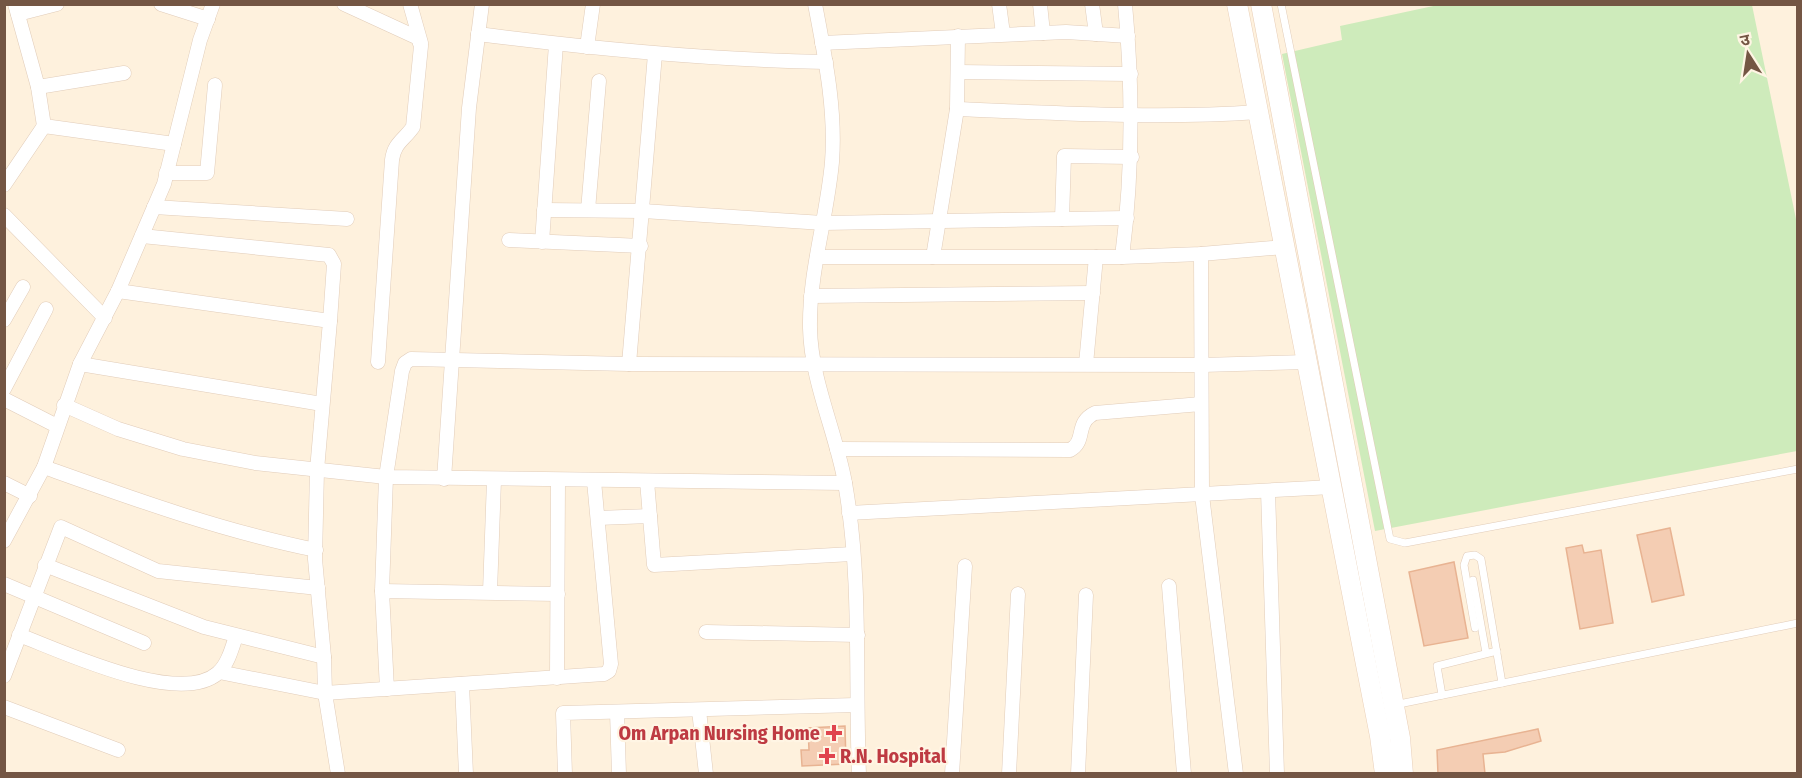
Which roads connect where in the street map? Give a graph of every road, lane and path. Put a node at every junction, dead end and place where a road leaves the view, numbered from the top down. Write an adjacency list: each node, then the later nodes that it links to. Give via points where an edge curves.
1 (57, 4): 16 (street)
2 (161, 4): 17 (street)
3 (213, 4): 17 (street)
4 (344, 4): 26 (street, via 418,38)
5 (410, 4): 26 (street)
6 (482, 4): 19 (street)
7 (593, 4): 27 (street)
8 (815, 4): 24 (street)
9 (999, 4): 20 (street)
10 (1040, 4): 18 (street)
11 (1092, 4): 21 (street)
12 (1125, 4): 23 (street)
13 (1237, 4): 37 (street)
14 (1261, 4): 139 (street)
15 (1281, 4): 88 (lane, via 1390,539 1405,543)
16 (16, 9): 35 (street)
17 (208, 20): 40 (street)
18 (1043, 33): 20 (street); 21 (street)
19 (478, 34): 25 (street); 73 (street)
20 (1003, 34): 22 (street)
21 (1096, 34): 23 (street)
22 (958, 36): 24 (street); 30 (street)
23 (1128, 36): 32 (street)
24 (822, 43): 29 (street)
25 (556, 44): 27 (street); 45 (street)
26 (422, 46): 72 (street, via 413,128 398,142 392,160)
27 (587, 47): 28 (street)
28 (655, 54): 29 (street); 47 (street)
29 (826, 62): 53 (street, via 833,113 832,163)
30 (958, 72): 32 (street); 36 (street)
31 (124, 73): 35 (street)
32 (1131, 74): 38 (street)
33 (599, 81): 46 (street)
34 (215, 85): 42 (street, via 207,173)
35 (38, 87): 39 (street)
36 (957, 109): 38 (street); 52 (street)
37 (1258, 112): 38 (street); 58 (street)
38 (1133, 116): 41 (street)
39 (44, 126): 40 (street); 43 (street)
40 (174, 144): 42 (street)
41 (1132, 157): 49 (street); 51 (street, via 1064,156)
42 (166, 173): 44 (street)
43 (4, 185)
44 (154, 207): 50 (street); 54 (street)
45 (544, 210): 46 (street); 56 (street)
46 (588, 210): 47 (street)
47 (643, 211): 53 (street); 57 (street)
48 (4, 215): 69 (street)
49 (1127, 218): 51 (street); 63 (street)
50 (347, 219)
51 (1062, 219): 52 (street)
52 (940, 221): 53 (street); 61 (street)
53 (823, 223): 60 (street)
54 (142, 237): 65 (street); 71 (street, via 329,255 334,264)
55 (509, 240): 56 (street)
56 (542, 242): 57 (street)
57 (641, 246): 77 (street)
58 (1284, 247): 59 (street); 74 (street)
59 (1201, 254): 63 (street); 79 (street)
60 (817, 257): 61 (street); 67 (street)
61 (933, 257): 62 (street)
62 (1096, 257): 63 (street); 66 (street)
63 (1122, 257)
64 (23, 287): 70 (street)
65 (118, 291): 69 (street); 71 (street)
66 (1093, 293): 67 (street); 78 (street)
67 (811, 296): 75 (street)
68 (46, 309): 80 (street)
69 (105, 318): 76 (street)
70 (4, 320)
71 (330, 321): 82 (street)
72 (378, 362)
73 (450, 362): 77 (street); 90 (street, via 405,363); 91 (street)
74 (1307, 362): 79 (street); 98 (street)
75 (814, 363): 77 (street); 78 (street); 86 (street)
76 (80, 364): 82 (street); 84 (street)
77 (629, 364)
78 (1086, 364): 79 (street)
79 (1202, 365): 83 (street)
80 (4, 388)
81 (4, 399): 85 (street)
82 (322, 404): 89 (street)
83 (1201, 404): 86 (street, via 1095,413 1086,417 1079,441 1070,450); 100 (street)
84 (64, 405): 85 (street); 89 (street, via 118,429 183,449)
85 (57, 426): 87 (street)
86 (837, 449): 97 (street)
87 (44, 467): 101 (street); 106 (street, via 193,520)
88 (1797, 469)
89 (317, 470): 90 (street); 106 (street)
90 (386, 477): 91 (street); 114 (street)
91 (444, 479): 92 (street)
92 (494, 480): 93 (street); 115 (street)
93 (558, 480): 94 (street); 116 (street)
94 (594, 481): 95 (street); 104 (street)
95 (647, 482): 97 (street); 103 (street)
96 (4, 483): 101 (street)
97 (845, 483): 102 (street)
98 (1332, 487): 99 (street); 156 (street)
99 (1268, 491): 100 (street); 155 (street)
100 (1202, 495): 102 (street); 154 (street)
101 (30, 496): 105 (street)
102 (849, 513): 107 (street)
103 (650, 516): 104 (street); 107 (street, via 654,565)
104 (598, 518): 132 (street, via 609,671)
105 (4, 541)
106 (316, 550): 113 (street)
107 (852, 554): 123 (street)
108 (45, 565): 113 (street, via 61,527 158,571); 119 (street); 125 (street, via 149,607)
109 (965, 566): 150 (street)
110 (1473, 580): 128 (lane)
111 (4, 584): 119 (street)
112 (1169, 586): 153 (street)
113 (318, 588): 129 (street)
114 (382, 591): 115 (street); 135 (street)
115 (490, 592): 116 (street)
116 (558, 594): 132 (street)
117 (1018, 594): 151 (street)
118 (1086, 595): 152 (street)
119 (34, 596): 124 (street); 126 (street)
120 (1797, 624): 133 (lane)
121 (1474, 628): 127 (lane, via 1464,564 1467,556 1474,555 1481,559)
122 (706, 632): 123 (street)
123 (858, 634): 138 (street)
124 (19, 635): 130 (street, via 121,674 153,682 206,680); 131 (street)
125 (236, 636): 129 (street); 130 (street)
126 (144, 643)
127 (1497, 651): 128 (lane); 133 (lane)
128 (1486, 653): 137 (lane, via 1437,666)
129 (324, 657): 136 (street)
130 (219, 672): 136 (street)
131 (4, 676)
132 (557, 678): 134 (street)
133 (1502, 683): 137 (lane)
134 (462, 684): 135 (street); 145 (street)
135 (387, 688): 136 (street)
136 (325, 693): 144 (street)
137 (1442, 695): 139 (lane)
138 (856, 705): 141 (street); 149 (street)
139 (1392, 705): 157 (street)
140 (4, 707): 143 (street)
141 (699, 710): 142 (street); 148 (street)
142 (617, 712): 146 (street, via 563,713); 147 (street)
143 (118, 750)
144 (338, 774)
145 (466, 774)
146 (565, 774)
147 (619, 774)
148 (706, 774)
149 (859, 774)
150 (952, 774)
151 (1009, 774)
152 (1078, 774)
153 (1184, 774)
154 (1236, 774)
155 (1277, 774)
156 (1385, 774)
157 (1403, 774)

